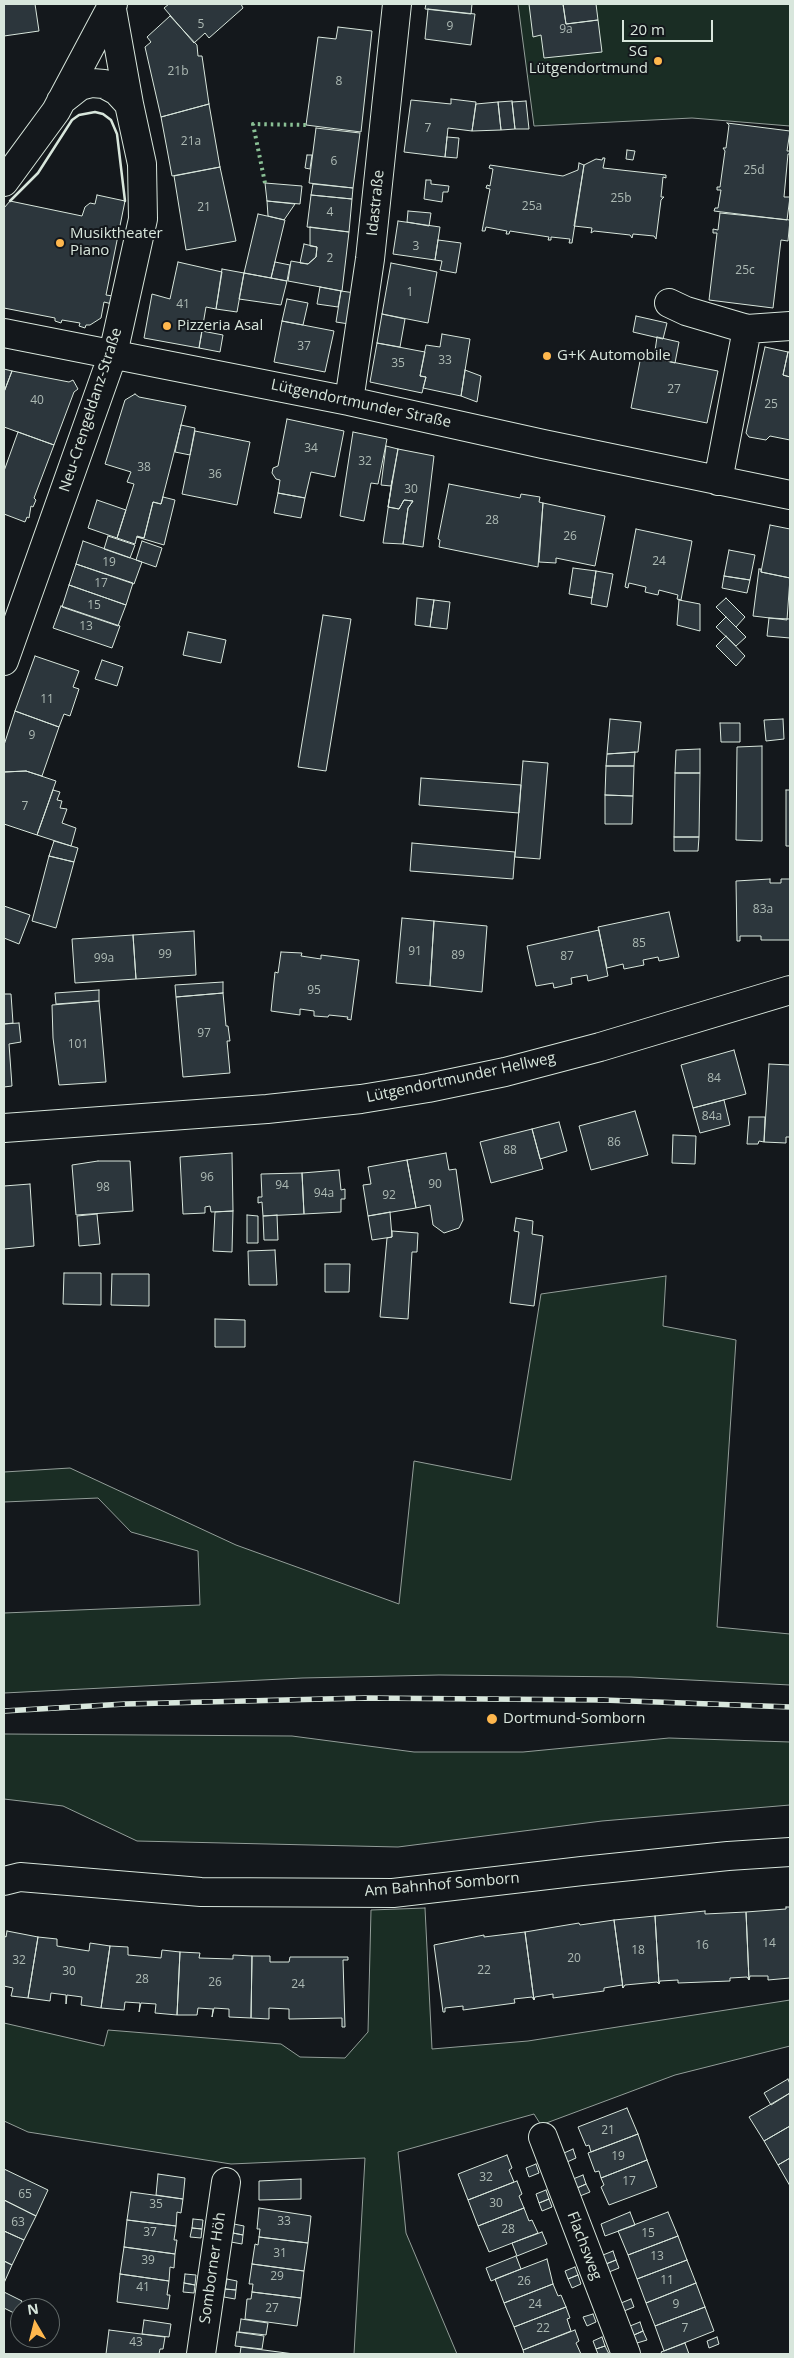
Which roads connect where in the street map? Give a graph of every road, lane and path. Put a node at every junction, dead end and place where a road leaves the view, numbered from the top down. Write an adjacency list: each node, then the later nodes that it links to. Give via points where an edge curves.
1 (112, 4): 3 (street); 4 (street, Neu-Crengeldanz-Straße)
2 (397, 4): 11 (street, Idastraße, via 370,259)
3 (61, 101): 4 (street, via 80,86 92,83 104,84); 5 (street)
4 (129, 104): 10 (street, Neu-Crengeldanz-Straße, via 142,164 143,219)
5 (4, 182)
6 (669, 303): 8 (street)
7 (790, 326): 8 (street)
8 (747, 329): 12 (street)
9 (4, 333): 10 (street, Lütgendortmunder Straße)
10 (113, 354): 11 (street, Lütgendortmunder Straße); 14 (street, Neu-Crengeldanz-Straße)
11 (349, 401): 12 (street, Lütgendortmunder Straße)
12 (718, 481): 13 (street, Lütgendortmunder Straße)
13 (790, 495)
14 (4, 661)
15 (790, 990): 16 (street, Lütgendortmunder Hellweg, via 600,1047 428,1088 267,1109)
16 (4, 1128)
17 (790, 1852): 18 (street, Am Bahnhof Somborn, via 393,1893 201,1892 20,1877)
18 (4, 1881)
19 (543, 2137): 22 (street, Flachsweg)
20 (226, 2182): 21 (street, Somborner Höh)
21 (201, 2354)
22 (626, 2354)

